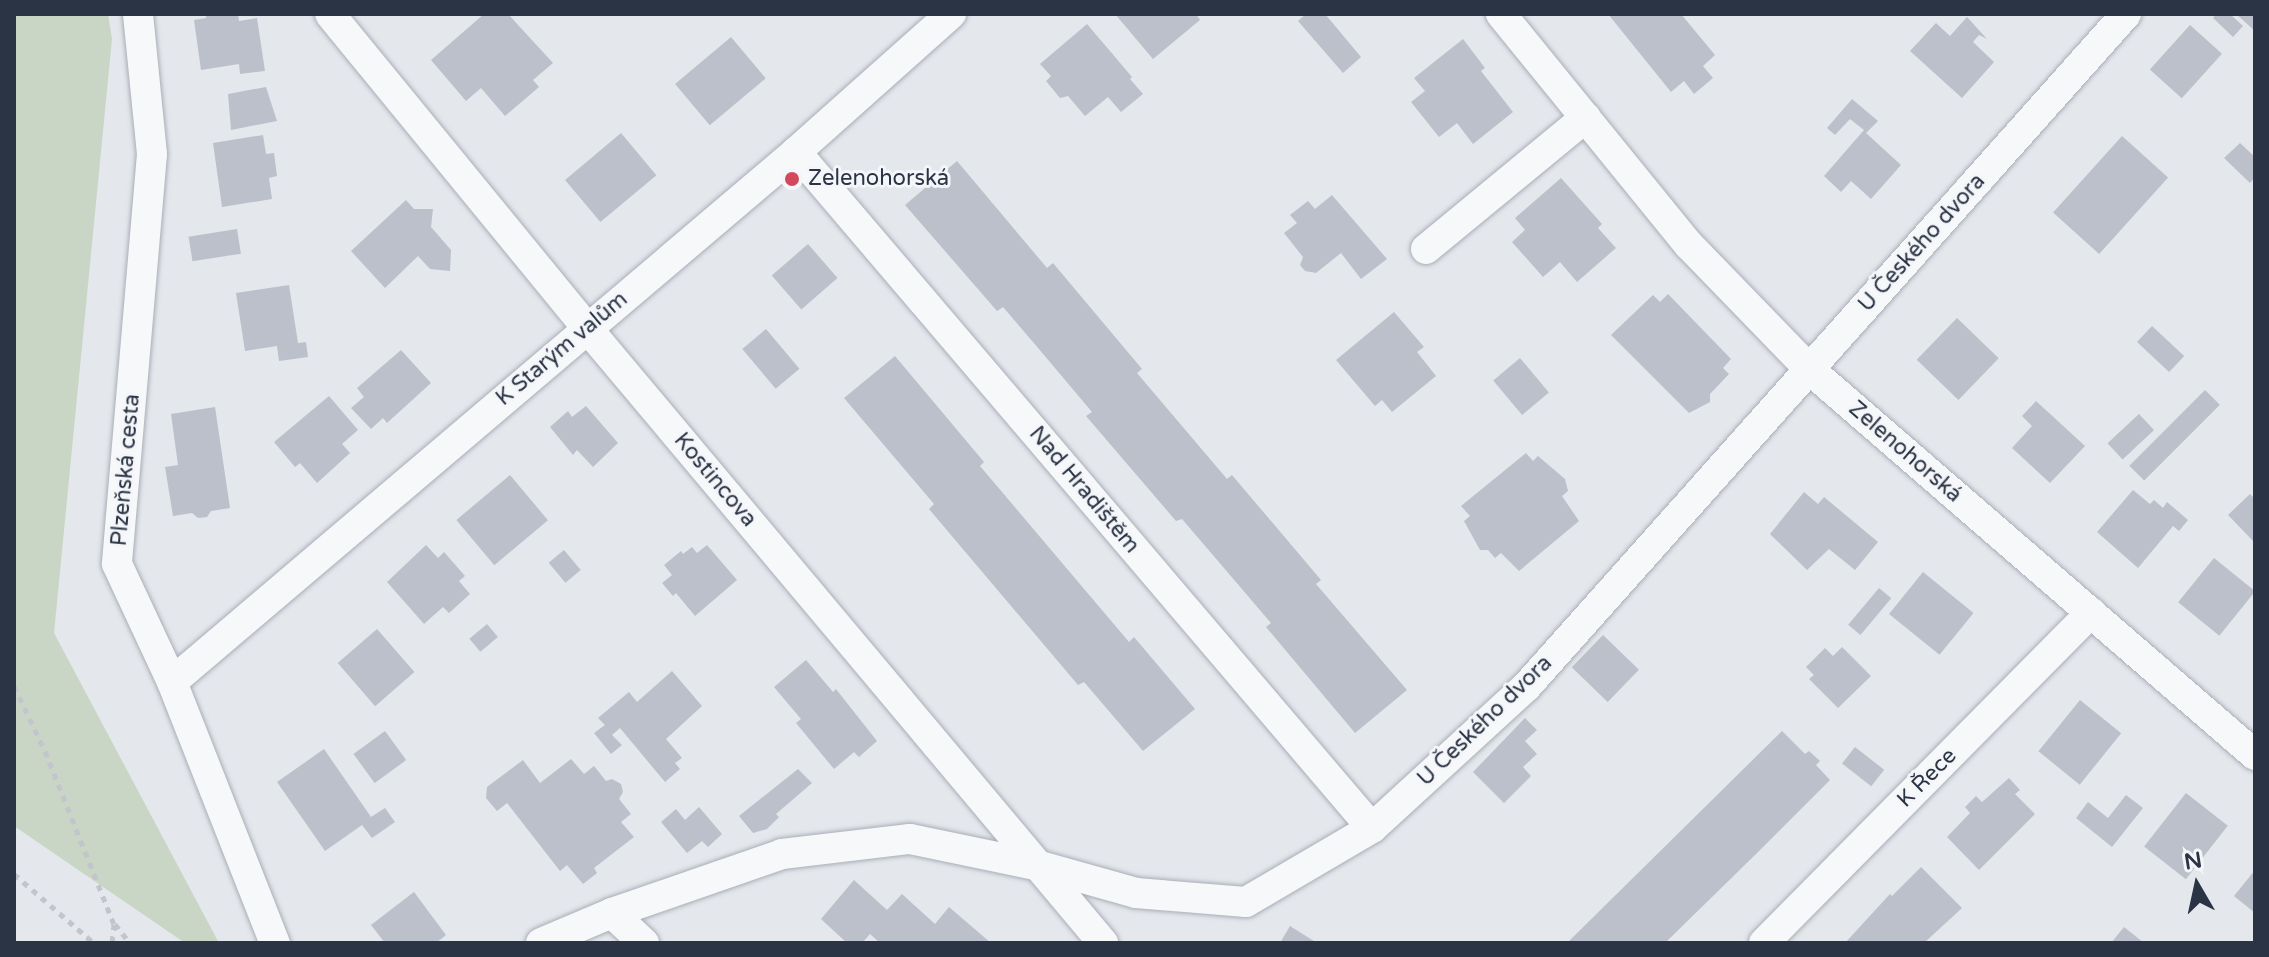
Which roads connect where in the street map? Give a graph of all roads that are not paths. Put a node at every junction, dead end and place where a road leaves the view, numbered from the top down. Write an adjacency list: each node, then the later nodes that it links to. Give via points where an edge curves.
1 (138, 14): 12 (street, Plzeňská cesta, via 152,154 117,564)
2 (330, 14): 9 (street, Kostincova)
3 (951, 14): 7 (street, K Starým valům)
4 (1501, 14): 6 (street, Zelenohorská)
5 (2126, 14): 10 (street, U Českého dvora)
6 (1586, 117): 8 (street); 10 (street, Zelenohorská, via 1689,245)
7 (796, 152): 9 (street, K Starým valům); 14 (street, Nad Hradištěm)
8 (1426, 249)
9 (587, 328): 12 (street, K Starým valům); 15 (street, Kostincova)
10 (1809, 369): 11 (street, Zelenohorská); 14 (street, U Českého dvora, via 1526,687)
11 (2091, 613): 13 (street, Zelenohorská); 21 (street, K Řece)
12 (172, 682): 17 (street, Plzeňská cesta)
13 (2255, 755)
14 (1372, 828): 15 (street, U Českého dvora, via 1246,902 1136,893)
15 (1040, 866): 16 (street, U Českého dvora, via 910,839 782,854); 20 (street, Kostincova)
16 (612, 913): 18 (street, U Českého dvora); 19 (street)
17 (275, 943)
18 (541, 943)
19 (644, 943)
20 (1103, 943)
21 (1764, 943)

